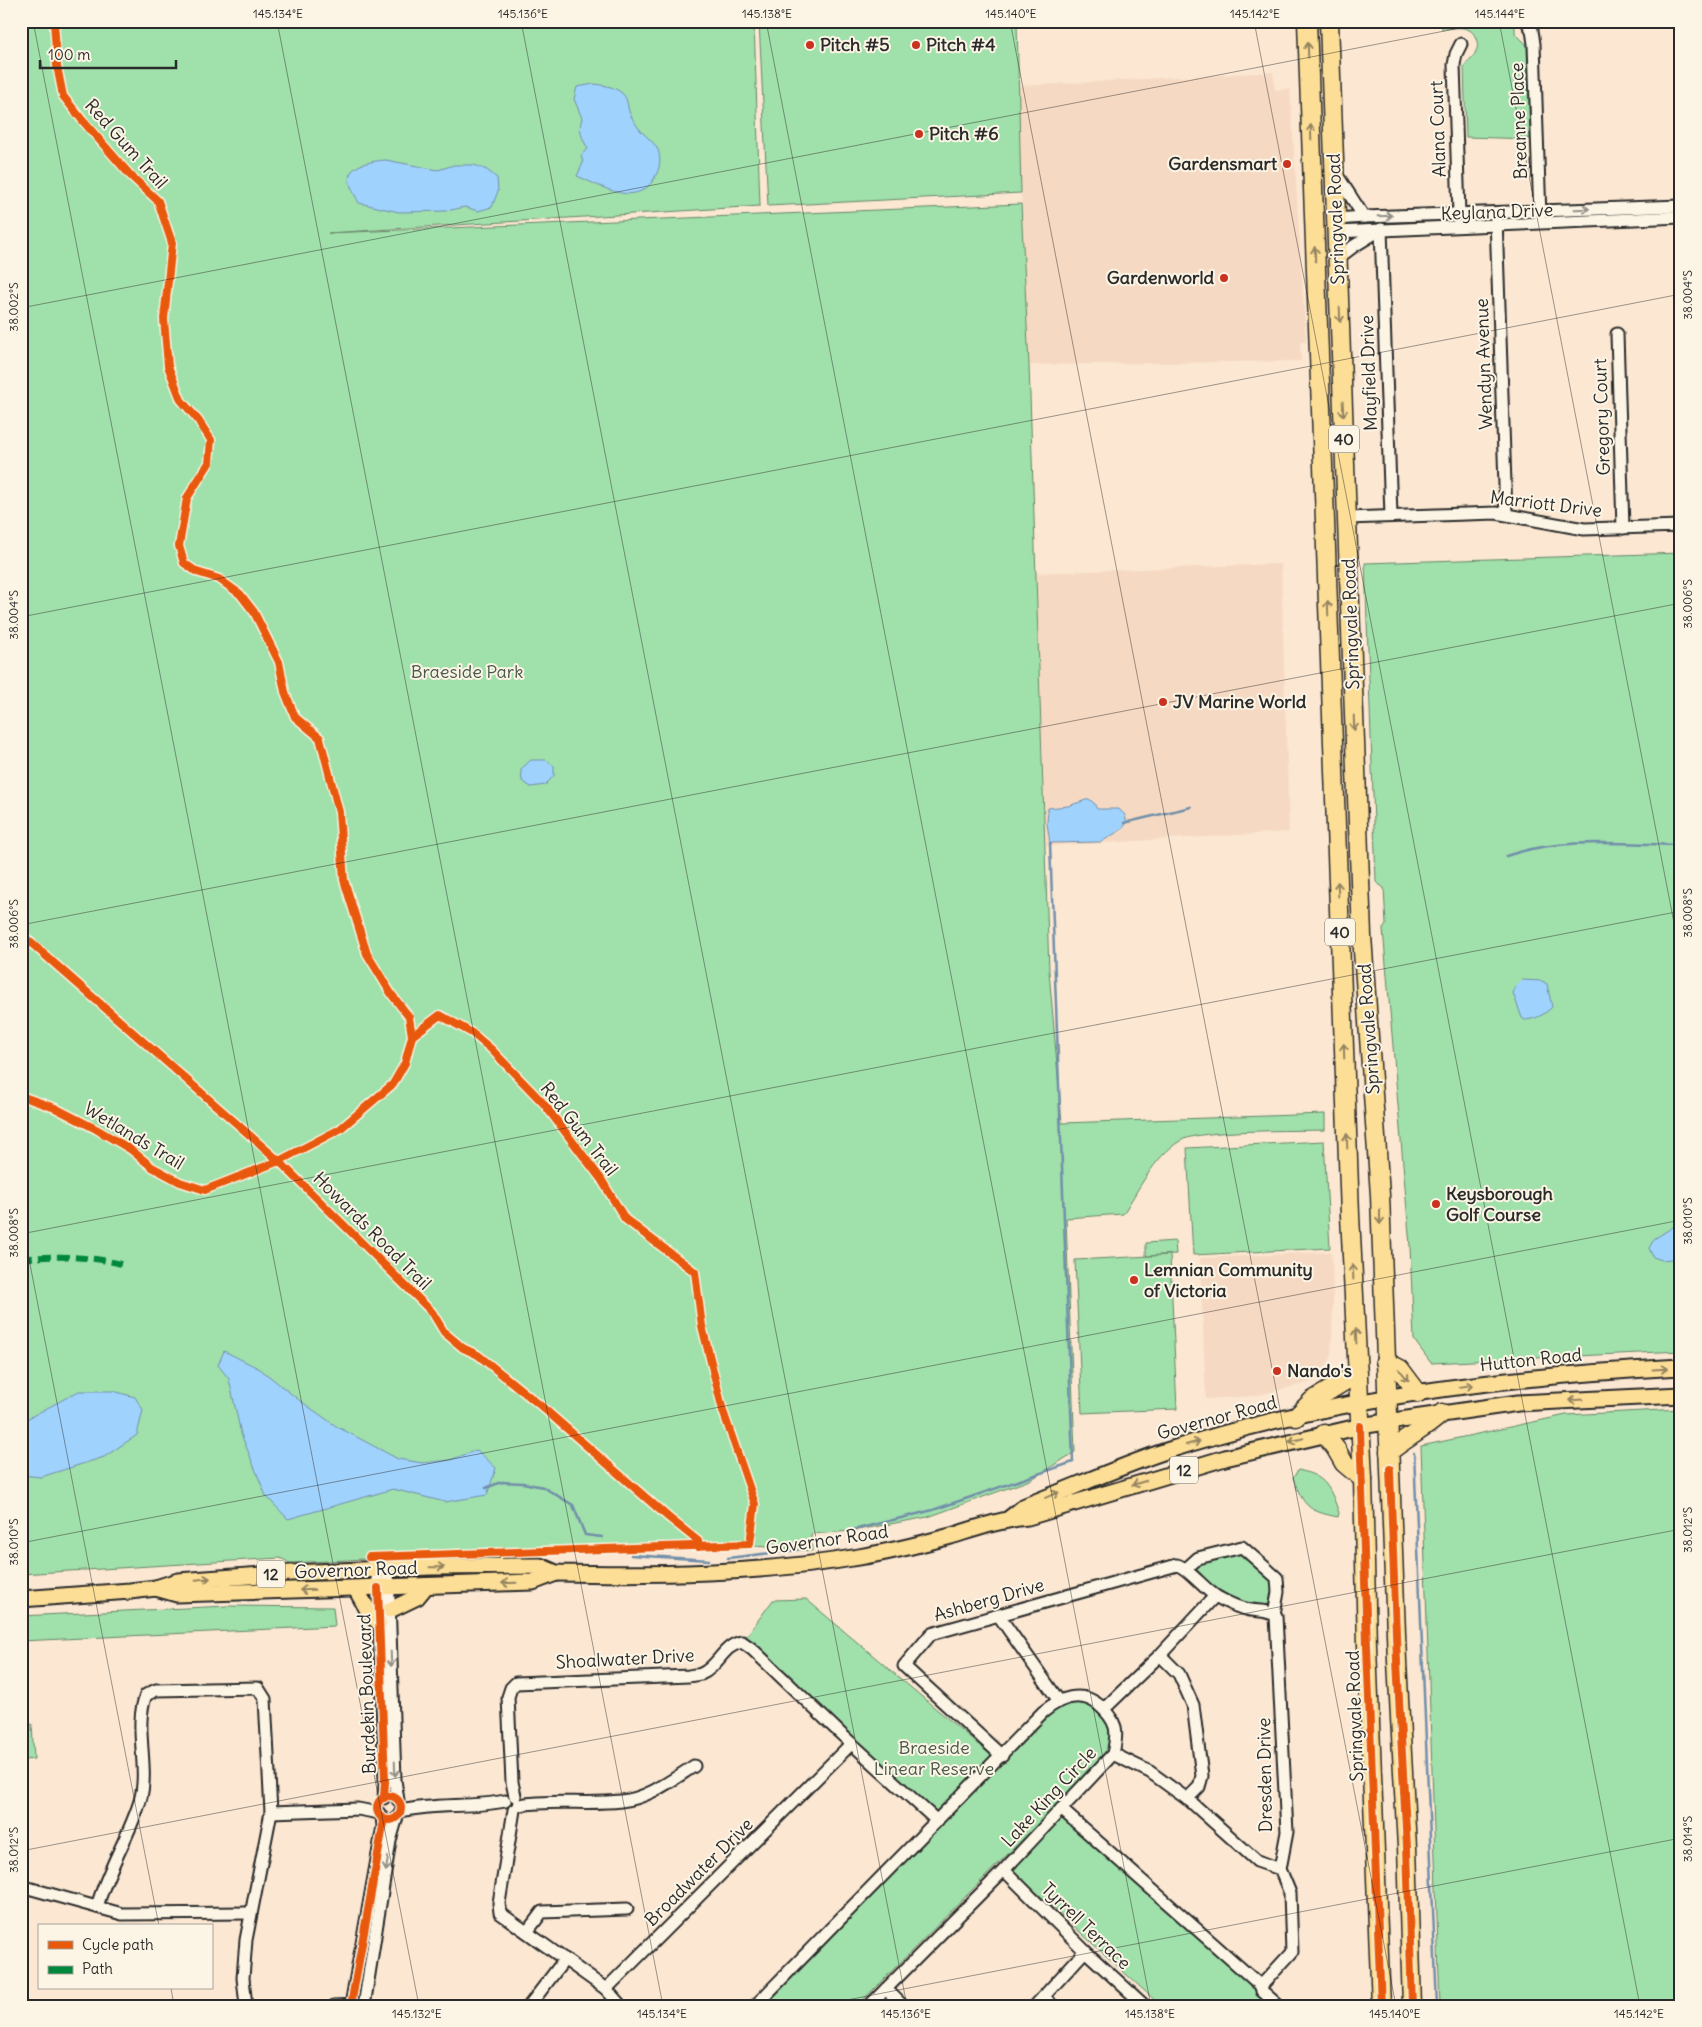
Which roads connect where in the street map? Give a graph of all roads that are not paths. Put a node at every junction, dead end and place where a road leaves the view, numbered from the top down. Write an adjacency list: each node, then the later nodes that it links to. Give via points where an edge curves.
1 (1307, 21): 13 (highway, Springvale Road / 40, one-way to 1)
2 (1329, 21): 5 (highway, Springvale Road / 40)
3 (1527, 22): 8 (street, Breanne Place, via 1534,44)
4 (1461, 44): 7 (street, Alana Court, via 1454,65)
5 (1334, 170): 10 (street); 12 (highway, Springvale Road / 40)
6 (1681, 206): 8 (street, Keylana Drive, one-way to 6)
7 (1459, 214): 10 (street, Keylana Drive, one-way to 7); 11 (street, Keylana Drive)
8 (1540, 216): 9 (street, Keylana Drive); 11 (street, Keylana Drive)
9 (1681, 216)
10 (1364, 217): 12 (street, Keylana Drive)
11 (1496, 218): 14 (street, Keylana Drive); 17 (street, Wendyn Avenue)
12 (1336, 225): 13 (highway, Keylana Drive); 14 (street, Keylana Drive); 15 (highway, Springvale Road / 40)
13 (1314, 227): 24 (highway, Springvale Road / 40, one-way to 13)
14 (1381, 229): 15 (street); 18 (street, Mayfield Drive)
15 (1338, 258): 19 (highway, Springvale Road / 40, one-way to 19)
16 (1617, 334): 21 (street, Gregory Court)
17 (1506, 514): 18 (street, Marriott Drive); 21 (street, Marriott Drive, via 1578,529)
18 (1391, 516): 19 (street, Marriott Drive)
19 (1347, 518): 22 (highway, Springvale Road / 40, one-way to 22, via 1362,936 1380,1195)
20 (1681, 526): 21 (street, Marriott Drive)
21 (1623, 528)
22 (1385, 1361): 25 (highway, one-way to 25, via 1400,1369); 27 (highway, Springvale Road / 40)
23 (1681, 1368): 25 (main road, Hutton Road / 12, one-way to 23, via 1566,1375)
24 (1358, 1373): 28 (highway, Springvale Road / 40); 30 (highway, via 1312,1401)
25 (1418, 1393): 27 (main road, Hutton Road / 12)
26 (1681, 1395): 29 (main road, 12, one-way to 29, via 1518,1403)
27 (1386, 1398): 28 (main road, Governor Road / 12); 31 (highway, Springvale Road / 40)
28 (1360, 1404): 30 (main road, Governor Road / 12); 32 (highway, Springvale Road / 40)
29 (1442, 1413): 31 (main road, 12); 34 (highway)
30 (1296, 1417): 36 (main road, Governor Road / 12, one-way to 30, via 1025,1506 1145,1458)
31 (1387, 1421): 32 (main road, Governor Road / 12); 34 (highway, Springvale Road / 40)
32 (1360, 1426): 33 (main road, Governor Road / 12); 35 (highway, Springvale Road / 40)
33 (1324, 1434): 35 (highway, via 1344,1463); 36 (main road, Governor Road / 12, one-way to 36, via 1225,1458 1028,1517)
34 (1389, 1452): 92 (highway, Springvale Road / 40)
35 (1363, 1479): 91 (highway, Springvale Road / 40)
36 (1010, 1518): 39 (main road, Governor Road / 12, via 902,1548 799,1565 669,1574)
37 (383, 1569): 39 (main road, Governor Road / 12, one-way to 39, via 540,1566); 41 (main road, Governor Road / 12, one-way to 37, via 178,1581 208,1578); 42 (street, Burdekin Boulevard)
38 (1186, 1569): 44 (street); 47 (street, Dresden Drive, via 1201,1557 1236,1547 1245,1548 1277,1578); 48 (street, Ashberg Drive, via 1173,1565)
39 (556, 1573): 40 (main road, Governor Road / 12, one-way to 40, via 533,1582)
40 (426, 1586): 42 (main road, Governor Road / 12); 46 (main road, via 417,1597)
41 (156, 1588): 43 (main road, Governor Road / 12, one-way to 41, via 177,1594); 45 (main road, Governor Road / 12)
42 (384, 1588): 43 (main road, Governor Road / 12); 46 (street, Burdekin Boulevard); 49 (street, Burdekin Boulevard)
43 (356, 1589): 49 (main road)
44 (1215, 1596): 47 (street, via 1247,1610); 50 (street)
45 (21, 1598)
46 (390, 1610): 62 (street, Burdekin Boulevard, one-way to 62, via 394,1763)
47 (1274, 1614): 66 (street, Dresden Drive, via 1278,1622 1287,1832)
48 (999, 1616): 51 (street); 57 (street, Ashberg Drive, via 931,1634 904,1666)
49 (379, 1623): 61 (street, Burdekin Boulevard, via 386,1781)
50 (1160, 1655): 53 (street); 59 (street, via 1179,1674 1193,1706 1202,1776 1199,1787)
51 (1059, 1702): 53 (street, via 1074,1696 1091,1699); 57 (street, via 1043,1712)
52 (21, 1706): 54 (street)
53 (1104, 1709): 56 (street, Lake King Circle, via 1115,1726)
54 (21, 1719)
55 (852, 1744): 60 (street, Shoalwater Drive, via 752,1649 742,1642 734,1643 713,1665 702,1673 689,1676 516,1683 508,1697); 65 (street, Shoalwater Drive); 76 (street, Broadwater Drive)
56 (1114, 1754): 59 (street, via 1150,1772); 63 (street, Lake King Circle)
57 (1002, 1756): 65 (street)
58 (694, 1766): 60 (street, via 659,1789 622,1801)
59 (1187, 1799): 66 (street, via 1257,1862)
60 (512, 1805): 62 (street); 72 (street, via 500,1914)
61 (381, 1808): 62 (street, via 390,1820); 62 (street, via 391,1796); 64 (street); 79 (street, Burdekin Boulevard, via 383,1826)
62 (399, 1808): 79 (street, Burdekin Boulevard, one-way to 79)
63 (1061, 1809): 67 (street, Lake King Circle); 75 (street)
64 (271, 1812): 69 (street, via 265,1699 258,1688 156,1690 146,1695 142,1706 144,1777 140,1800); 71 (street)
65 (938, 1821): 84 (street)
66 (1280, 1869): 75 (street, via 1290,1893 1292,1952)
67 (1004, 1870): 73 (street, Tyrrell Terrace); 77 (street, Lake King Circle)
68 (21, 1886): 69 (street)
69 (97, 1907): 71 (street, via 122,1914)
70 (627, 1909): 72 (street, via 542,1912)
71 (251, 1913): 80 (street, via 242,1978)
72 (527, 1932): 74 (street)
73 (1085, 1951): 78 (street); 89 (street, Tyrrell Terrace)
74 (565, 1959): 76 (street); 82 (street)
75 (1261, 1986): 90 (street, via 1262,1991)
76 (606, 1989): 83 (street)
77 (886, 1989): 85 (street, Lake King Circle); 86 (street)
78 (1044, 1997): 87 (street); 88 (street)
79 (359, 2005): 81 (street)
80 (246, 2006)
81 (334, 2006)
82 (529, 2006)
83 (621, 2006)
84 (755, 2006)
85 (869, 2006)
86 (903, 2006)
87 (1035, 2006)
88 (1053, 2006)
89 (1145, 2006)
90 (1279, 2006)
91 (1381, 2006)
92 (1412, 2006)

